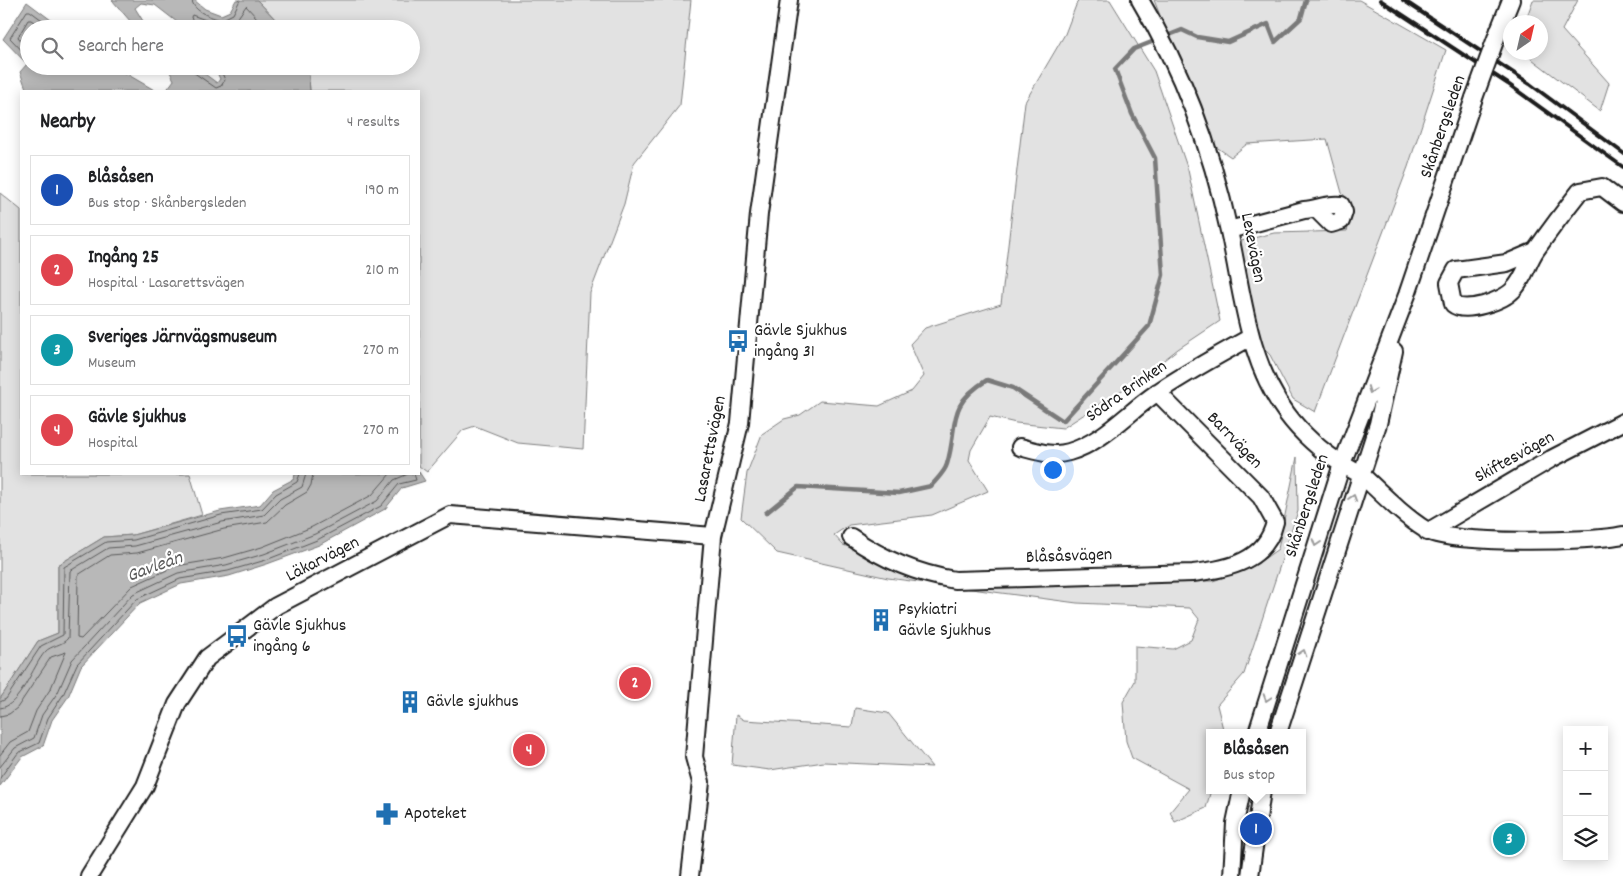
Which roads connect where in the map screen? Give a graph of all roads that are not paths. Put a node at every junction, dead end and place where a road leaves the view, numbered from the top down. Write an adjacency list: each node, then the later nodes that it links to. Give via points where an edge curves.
1 (789, 0): 18 (street, Lasarettsvägen, via 759,214 740,423)
2 (1140, 0): 6 (street, Lexevägen, via 1171,58 1203,139)
3 (1511, 0): 8 (street, Skånbergsleden, bridge)
4 (1623, 203): 7 (street, via 1602,187 1580,190)
5 (1316, 210): 6 (street, via 1304,210)
6 (1229, 230): 9 (street, Lexevägen)
7 (1535, 252): 7 (street, via 1525,275 1512,291 1482,306 1462,308 1452,304 1449,283 1456,270 1508,263)
8 (1407, 296): 13 (street, Skånbergsleden, one-way to 13); 14 (street, Skånbergsleden, via 1378,424)
9 (1251, 337): 10 (street, Södra Brinken); 13 (street, Lexevägen, via 1266,380 1288,415 1318,446)
10 (1157, 392): 12 (street, Södra Brinken, via 1111,430 1087,445 1067,452 1045,454); 15 (street, Barrvägen, via 1261,497)
11 (1623, 422): 16 (street, Skiftesvägen, via 1551,459)
12 (1020, 447)
13 (1342, 464): 14 (street, Lexevägen); 20 (street, Skånbergsleden, one-way to 20)
14 (1361, 474): 16 (street); 21 (street, Skånbergsleden, one-way to 14)
15 (1275, 522): 19 (street, Blåsåsvägen, via 1272,535 1250,559 1219,570 1193,573 954,580 932,576 869,550)
16 (1428, 532): 17 (street, via 1461,539 1524,540 1592,540)
17 (1623, 535)
18 (713, 536): 24 (street, Läkarvägen, via 450,515 276,606 207,658 177,704 145,786); 25 (street, Lasarettsvägen, via 694,757 701,782)
19 (851, 538)
20 (1258, 729)
21 (1279, 729)
22 (1241, 794): 26 (street, via 1235,823)
23 (1261, 794): 27 (street)
24 (89, 876)
25 (690, 876)
26 (1232, 876)
27 (1250, 876)

